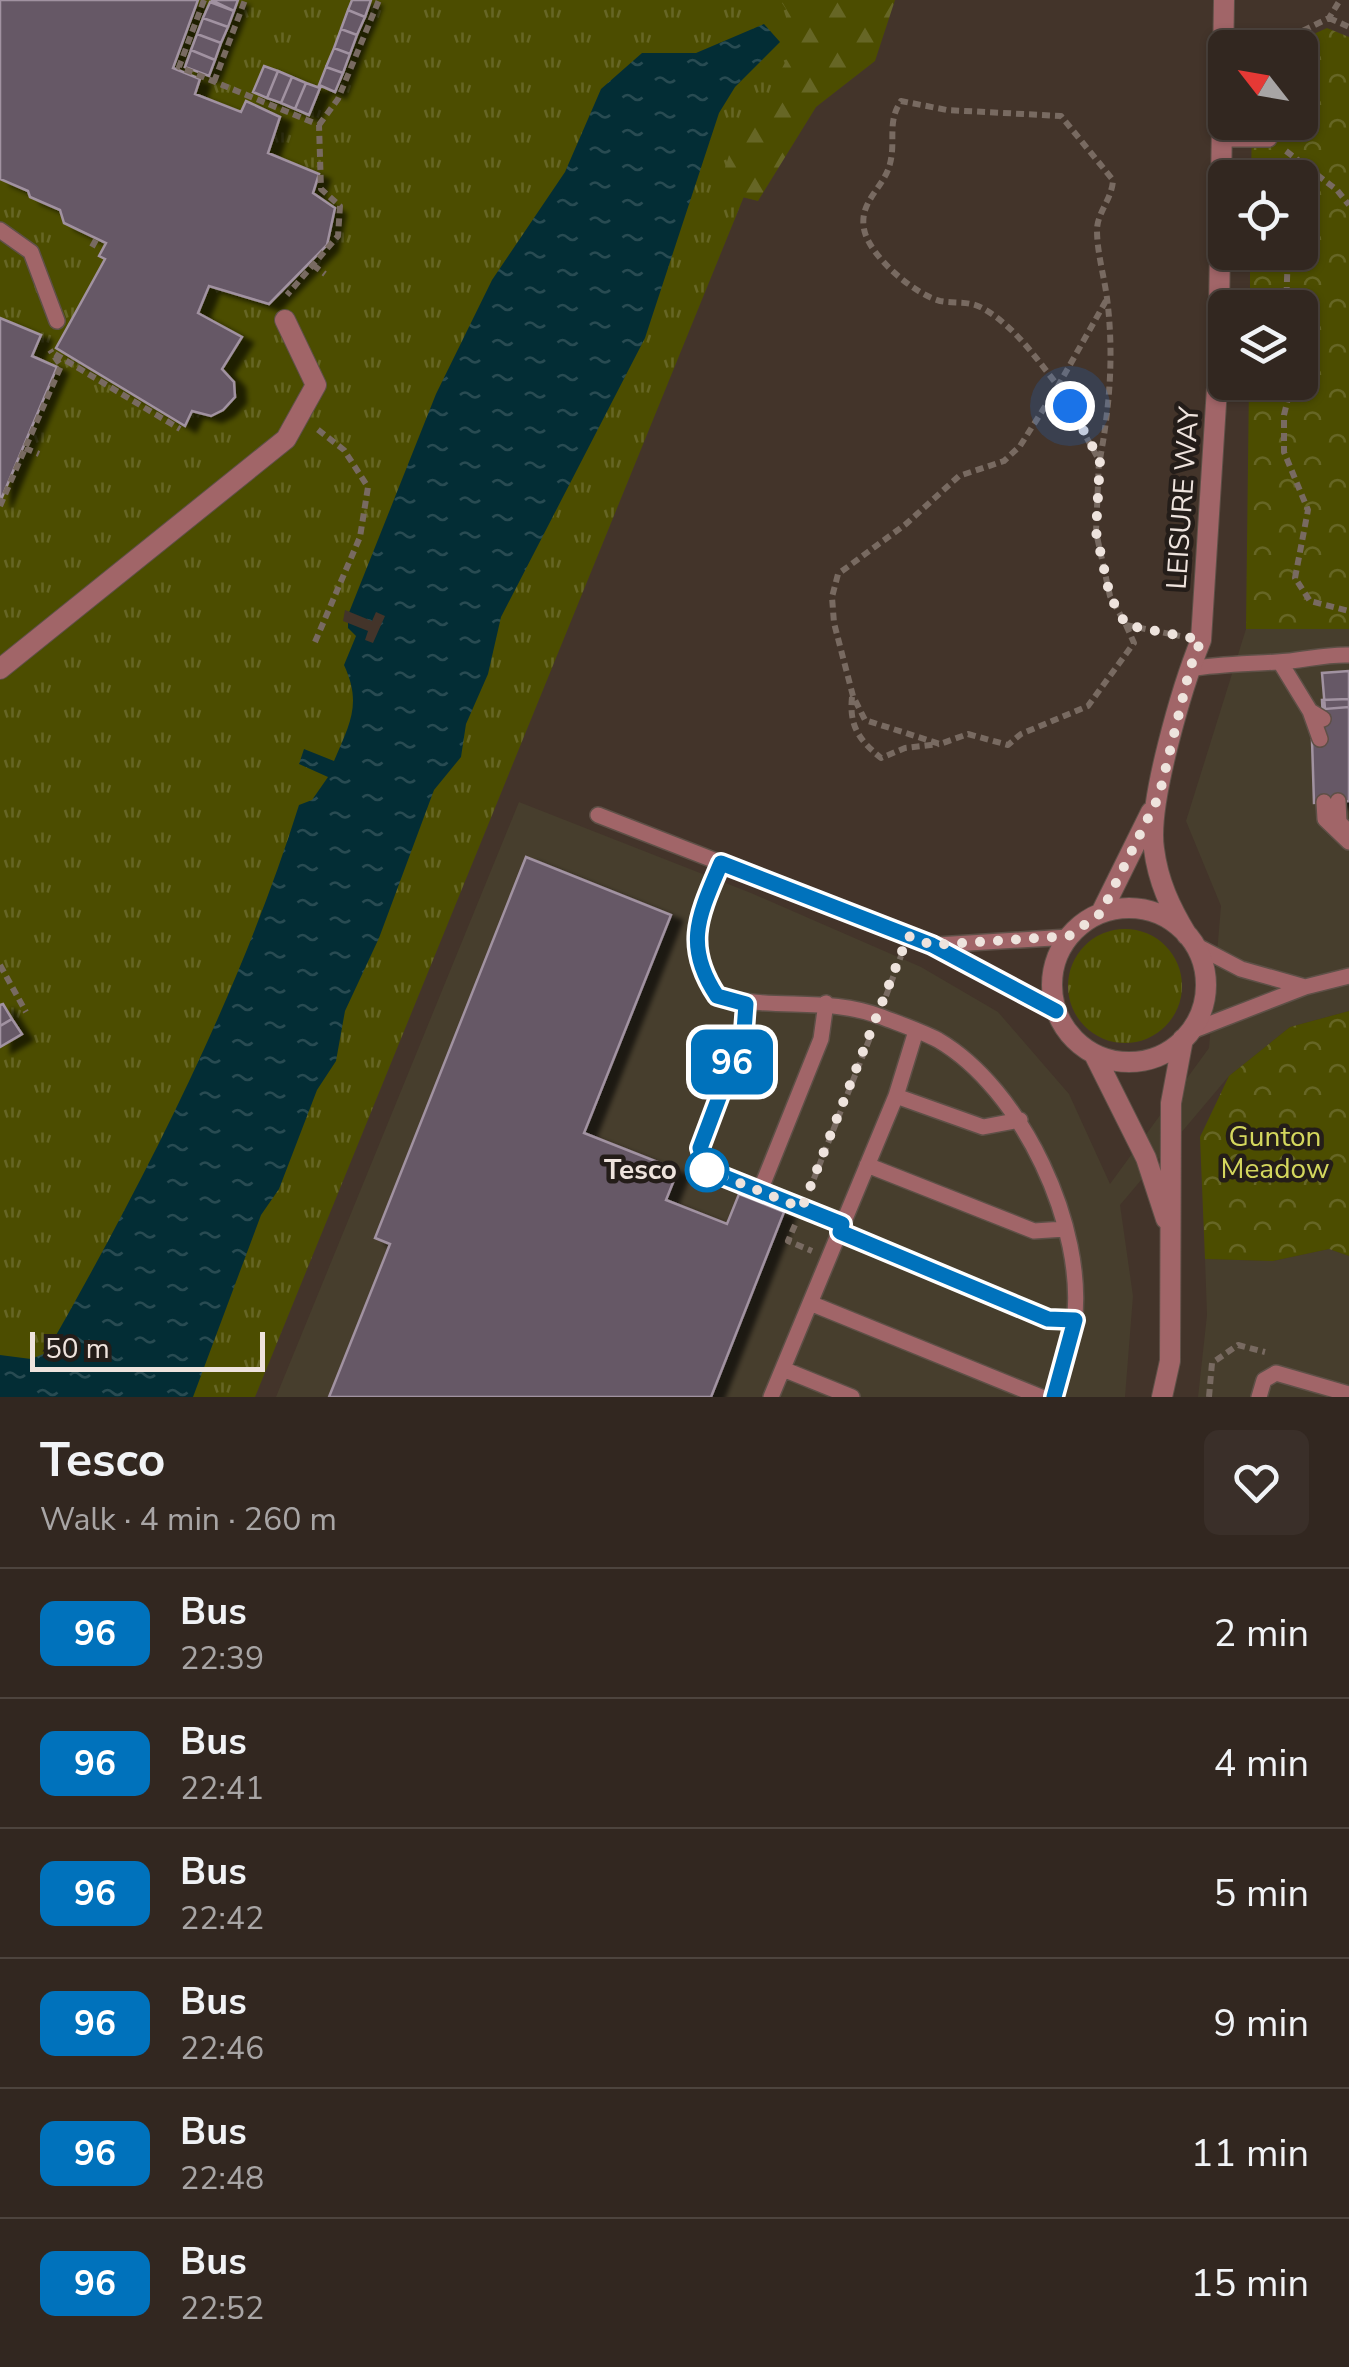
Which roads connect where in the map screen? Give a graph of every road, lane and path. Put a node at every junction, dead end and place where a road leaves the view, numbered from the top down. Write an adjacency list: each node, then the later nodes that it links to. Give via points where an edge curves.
1 (204, 0): 10 (path, via 177,68)
2 (246, 0): 10 (path)
3 (379, 0): 11 (path, via 338,99)
4 (1224, 0): 8 (street, LEISURE WAY)
5 (1340, 0): 6 (path)
6 (1328, 18): 7 (path); 9 (path)
7 (1349, 27)
8 (1224, 30)
9 (1304, 30)
10 (214, 82): 11 (path)
11 (320, 125): 18 (path, via 321,189 340,206 338,236)
12 (1225, 140): 33 (street, LEISURE WAY)
13 (1318, 178): 14 (path)
14 (1349, 205)
15 (0, 230): 22 (lane, via 31,252)
16 (97, 238): 17 (path)
17 (92, 247)
18 (313, 265): 19 (path); 21 (path, via 277,307)
19 (325, 274)
20 (1107, 298): 23 (path); 23 (path, via 1097,225 1113,180 1061,116 902,101 891,116 887,174 868,198 864,228 873,251 920,292 982,308 1005,324); 29 (path, via 1110,394)
21 (285, 320): 25 (street, via 316,385)
22 (57, 321)
23 (1058, 386): 29 (path); 39 (path, via 1004,461 959,476 838,574 834,623)
24 (1288, 400): 31 (path, via 1284,452 1308,510 1296,578 1310,601)
25 (299, 416): 34 (path, via 344,450 368,487 360,538); 38 (street, via 286,439)
26 (180, 429): 27 (path, via 50,350 62,366)
27 (25, 448): 28 (path); 30 (path)
28 (39, 454)
29 (1100, 460): 32 (path, via 1096,532 1110,596)
30 (0, 506)
31 (1349, 611)
32 (1126, 625): 33 (path); 43 (path, via 1134,643 1088,706 1008,745 968,734)
33 (1201, 640): 37 (street, LEISURE WAY)
34 (315, 642)
35 (1349, 655): 36 (lane)
36 (1280, 662): 37 (lane); 41 (lane, via 1316,715)
37 (1190, 668): 44 (street, LEISURE WAY)
38 (0, 669)
39 (852, 696): 40 (path); 42 (path, via 850,716)
40 (865, 720): 42 (path); 43 (path)
41 (1320, 740)
42 (860, 741): 43 (path, via 880,758)
43 (940, 744)
44 (1159, 796): 49 (street, LEISURE WAY); 52 (street, LEISURE WAY, via 1153,846 1166,900)
45 (598, 815): 48 (lane)
46 (1349, 833): 47 (lane, via 1331,802 1325,820)
47 (1349, 842)
48 (721, 863): 50 (lane); 58 (lane, via 695,943 700,971 717,996)
49 (1101, 913): 51 (street, LEISURE WAY); 52 (street, via 1156,913)
50 (908, 936): 53 (lane); 61 (path)
51 (1069, 936): 53 (lane); 59 (street, via 1054,964)
52 (1191, 940): 56 (lane, via 1242,970); 63 (street, LEISURE WAY, via 1205,980)
53 (932, 945): 59 (lane)
54 (0, 965): 60 (path)
55 (1349, 976): 56 (lane)
56 (1305, 987): 63 (lane)
57 (826, 1003): 58 (lane); 61 (lane); 68 (lane, via 821,1039)
58 (746, 1004): 68 (lane, via 744,1031 700,1148 707,1170)
59 (1056, 1011): 64 (street, LEISURE WAY)
60 (26, 1012)
61 (879, 1016): 62 (lane); 69 (path)
62 (916, 1031): 65 (lane); 66 (lane, via 940,1041)
63 (1186, 1036): 64 (street, via 1150,1059); 72 (street, LEISURE WAY, via 1171,1103)
64 (1094, 1054): 72 (street, LEISURE WAY, via 1146,1158)
65 (896, 1096): 66 (lane, via 983,1127); 67 (lane)
66 (1020, 1120): 71 (lane)
67 (867, 1165): 70 (lane); 71 (lane, via 1034,1231)
68 (760, 1191): 69 (lane)
69 (802, 1208): 70 (lane); 73 (path, via 788,1241)
70 (841, 1228): 73 (lane); 75 (lane, via 1048,1319)
71 (1065, 1229): 75 (lane)
72 (1172, 1235): 82 (street, LEISURE WAY, via 1170,1360)
73 (829, 1258): 74 (lane)
74 (810, 1303): 76 (lane); 80 (lane)
75 (1075, 1320): 81 (lane)
76 (783, 1369): 78 (lane); 79 (lane)
77 (1349, 1394): 83 (lane, via 1276,1373 1264,1380)
78 (771, 1397)
79 (852, 1397)
80 (1041, 1397)
81 (1054, 1397)
82 (1162, 1397)
83 (1259, 1397)

